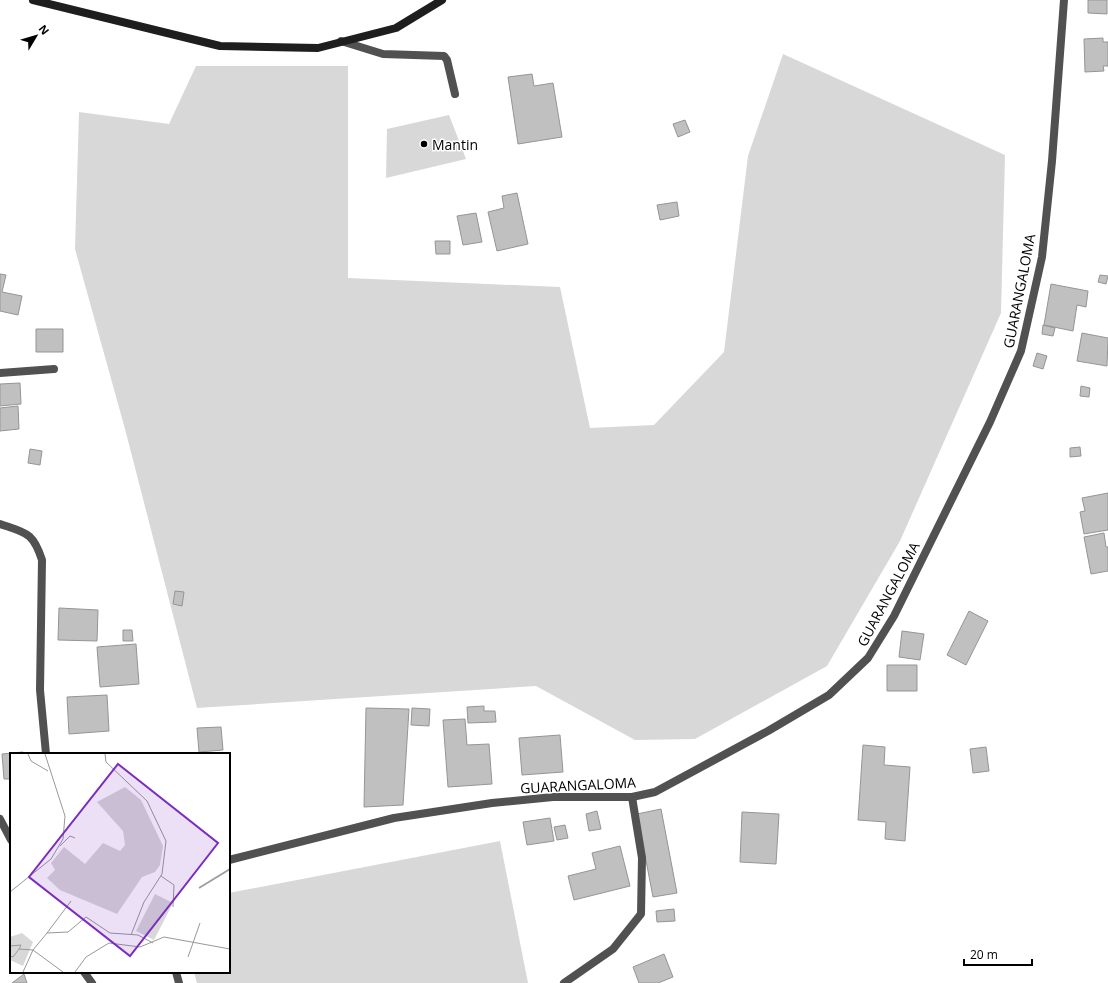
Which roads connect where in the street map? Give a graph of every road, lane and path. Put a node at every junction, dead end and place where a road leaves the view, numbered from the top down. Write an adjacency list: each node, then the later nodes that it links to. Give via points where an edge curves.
1 (32, 0): 4 (main road, via 220,46 318,48)
2 (442, 0): 4 (main road, via 396,28)
3 (1064, 0): 10 (street, GUARANGALOMA, via 1042,257 1021,351 990,422 894,616 868,658 828,695 768,731 655,792)
4 (341, 41): 5 (street, via 383,54 444,56)
5 (455, 94)
6 (54, 369): 7 (street)
7 (0, 373)
8 (0, 524): 9 (street, via 26,534 36,542 42,560 40,690)
9 (46, 753)
10 (632, 797): 13 (street, GUARANGALOMA, via 553,797 492,803 394,818); 18 (street, via 642,858 641,914 613,949)
11 (0, 819): 12 (street)
12 (10, 838)
13 (230, 860)
14 (85, 973): 16 (street)
15 (176, 973): 17 (street)
16 (92, 983)
17 (179, 983)
18 (564, 983)

